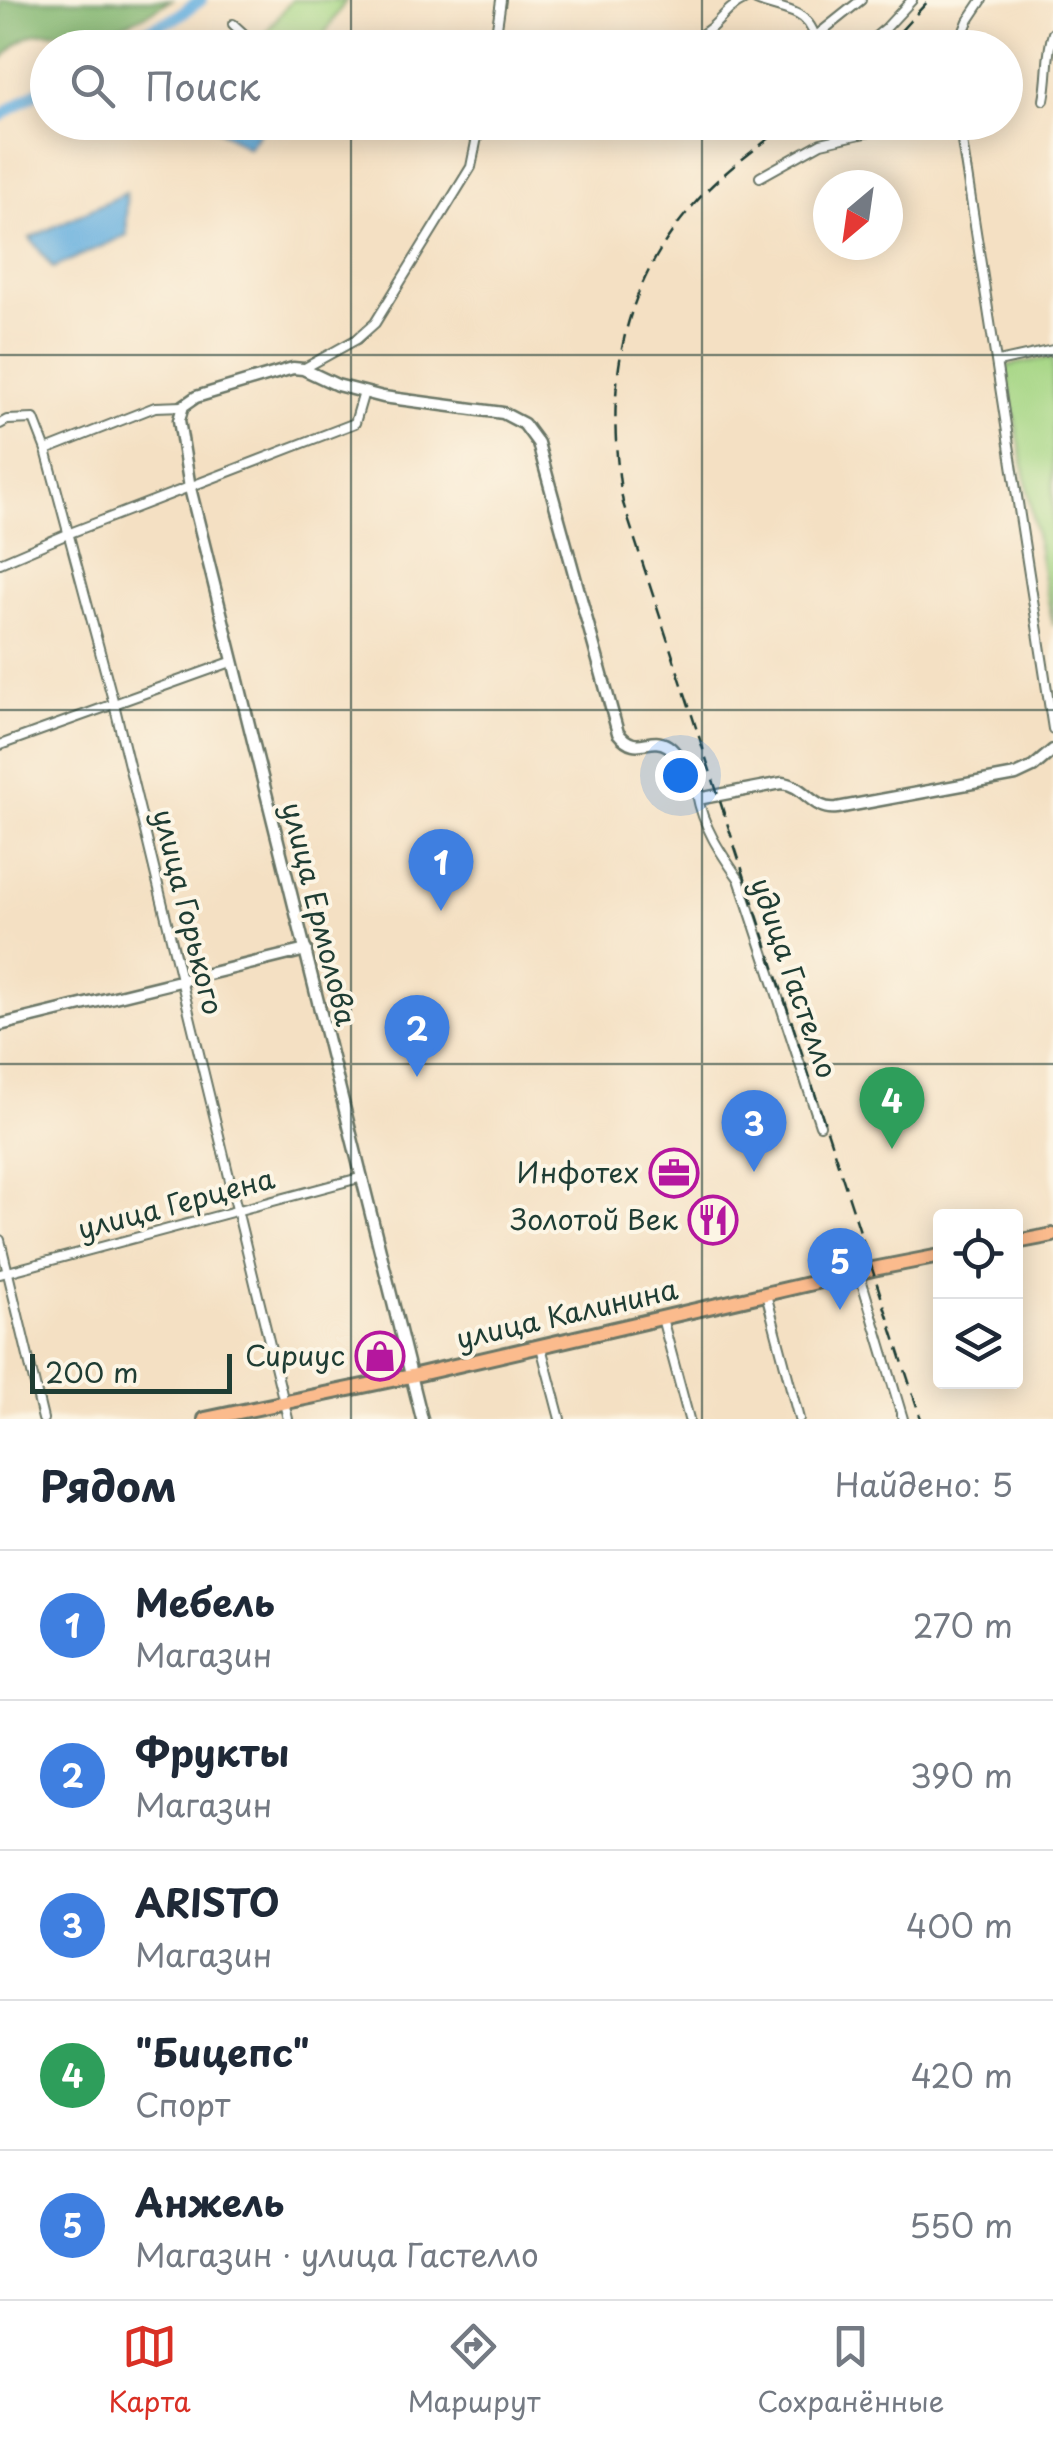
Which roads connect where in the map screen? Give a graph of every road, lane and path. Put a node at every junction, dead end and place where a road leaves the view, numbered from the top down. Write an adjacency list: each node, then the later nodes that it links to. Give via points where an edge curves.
1 (502, 0): 9 (street)
2 (744, 0): 10 (street, via 726,9)
3 (756, 0): 11 (street, via 798,12)
4 (861, 0): 12 (street)
5 (912, 0): 13 (street)
6 (983, 1): 14 (street)
7 (233, 24): 8 (street)
8 (240, 30)
9 (497, 30)
10 (710, 30)
11 (812, 30)
12 (824, 30)
13 (884, 30)
14 (964, 30)
15 (1053, 33): 16 (street)
16 (1044, 100)
17 (476, 140): 23 (street, via 471,167 375,323)
18 (834, 140): 20 (street)
19 (962, 140): 22 (street)
20 (760, 177)
21 (1053, 350): 22 (street)
22 (998, 362): 33 (street)
23 (302, 369): 24 (street); 25 (street)
24 (364, 392): 28 (street, via 355,423); 36 (street, via 504,413 524,424 538,443 618,732 637,746 669,747)
25 (183, 406): 27 (street, via 155,407); 28 (street, улица Ермолова, via 179,420)
26 (0, 424): 27 (street, улица Горького, via 34,419)
27 (46, 450): 29 (street, улица Горького)
28 (190, 488): 29 (street); 31 (street, улица Ермолова)
29 (70, 533): 30 (street); 32 (street, улица Горького)
30 (0, 563)
31 (231, 662): 32 (street); 37 (street, улица Ермолова)
32 (114, 704): 34 (street); 38 (street, улица Горького)
33 (1053, 729)
34 (0, 745)
35 (1053, 750): 36 (street, via 1016,775 837,808 818,806 792,784 710,800)
36 (697, 794): 40 (street, удица Гастелло, via 718,850 739,879)
37 (306, 950): 38 (street); 41 (street, улица Ермолова)
38 (182, 980): 39 (street); 42 (street, улица Горького)
39 (0, 1025)
40 (820, 1125)
41 (363, 1178): 42 (street, улица Герцена); 52 (street, улица Ермолова)
42 (239, 1210): 48 (street, улица Герцена); 53 (street, улица Горького)
43 (1053, 1235): 45 (main road)
44 (0, 1240): 48 (street)
45 (1023, 1241)
46 (933, 1257): 47 (main road, улица Калинина)
47 (859, 1272): 49 (main road, улица Калинина); 60 (street)
48 (4, 1273): 54 (street)
49 (766, 1294): 50 (main road, улица Калинина); 59 (street)
50 (662, 1318): 51 (main road, улица Калинина); 58 (street)
51 (541, 1347): 52 (main road, улица Калинина); 57 (street)
52 (411, 1376): 53 (main road, улица Калинина); 56 (street, улица Ермолова)
53 (286, 1412): 55 (main road, улица Калинина)
54 (43, 1419)
55 (205, 1419)
56 (422, 1419)
57 (560, 1419)
58 (689, 1419)
59 (799, 1419)
60 (903, 1419)

